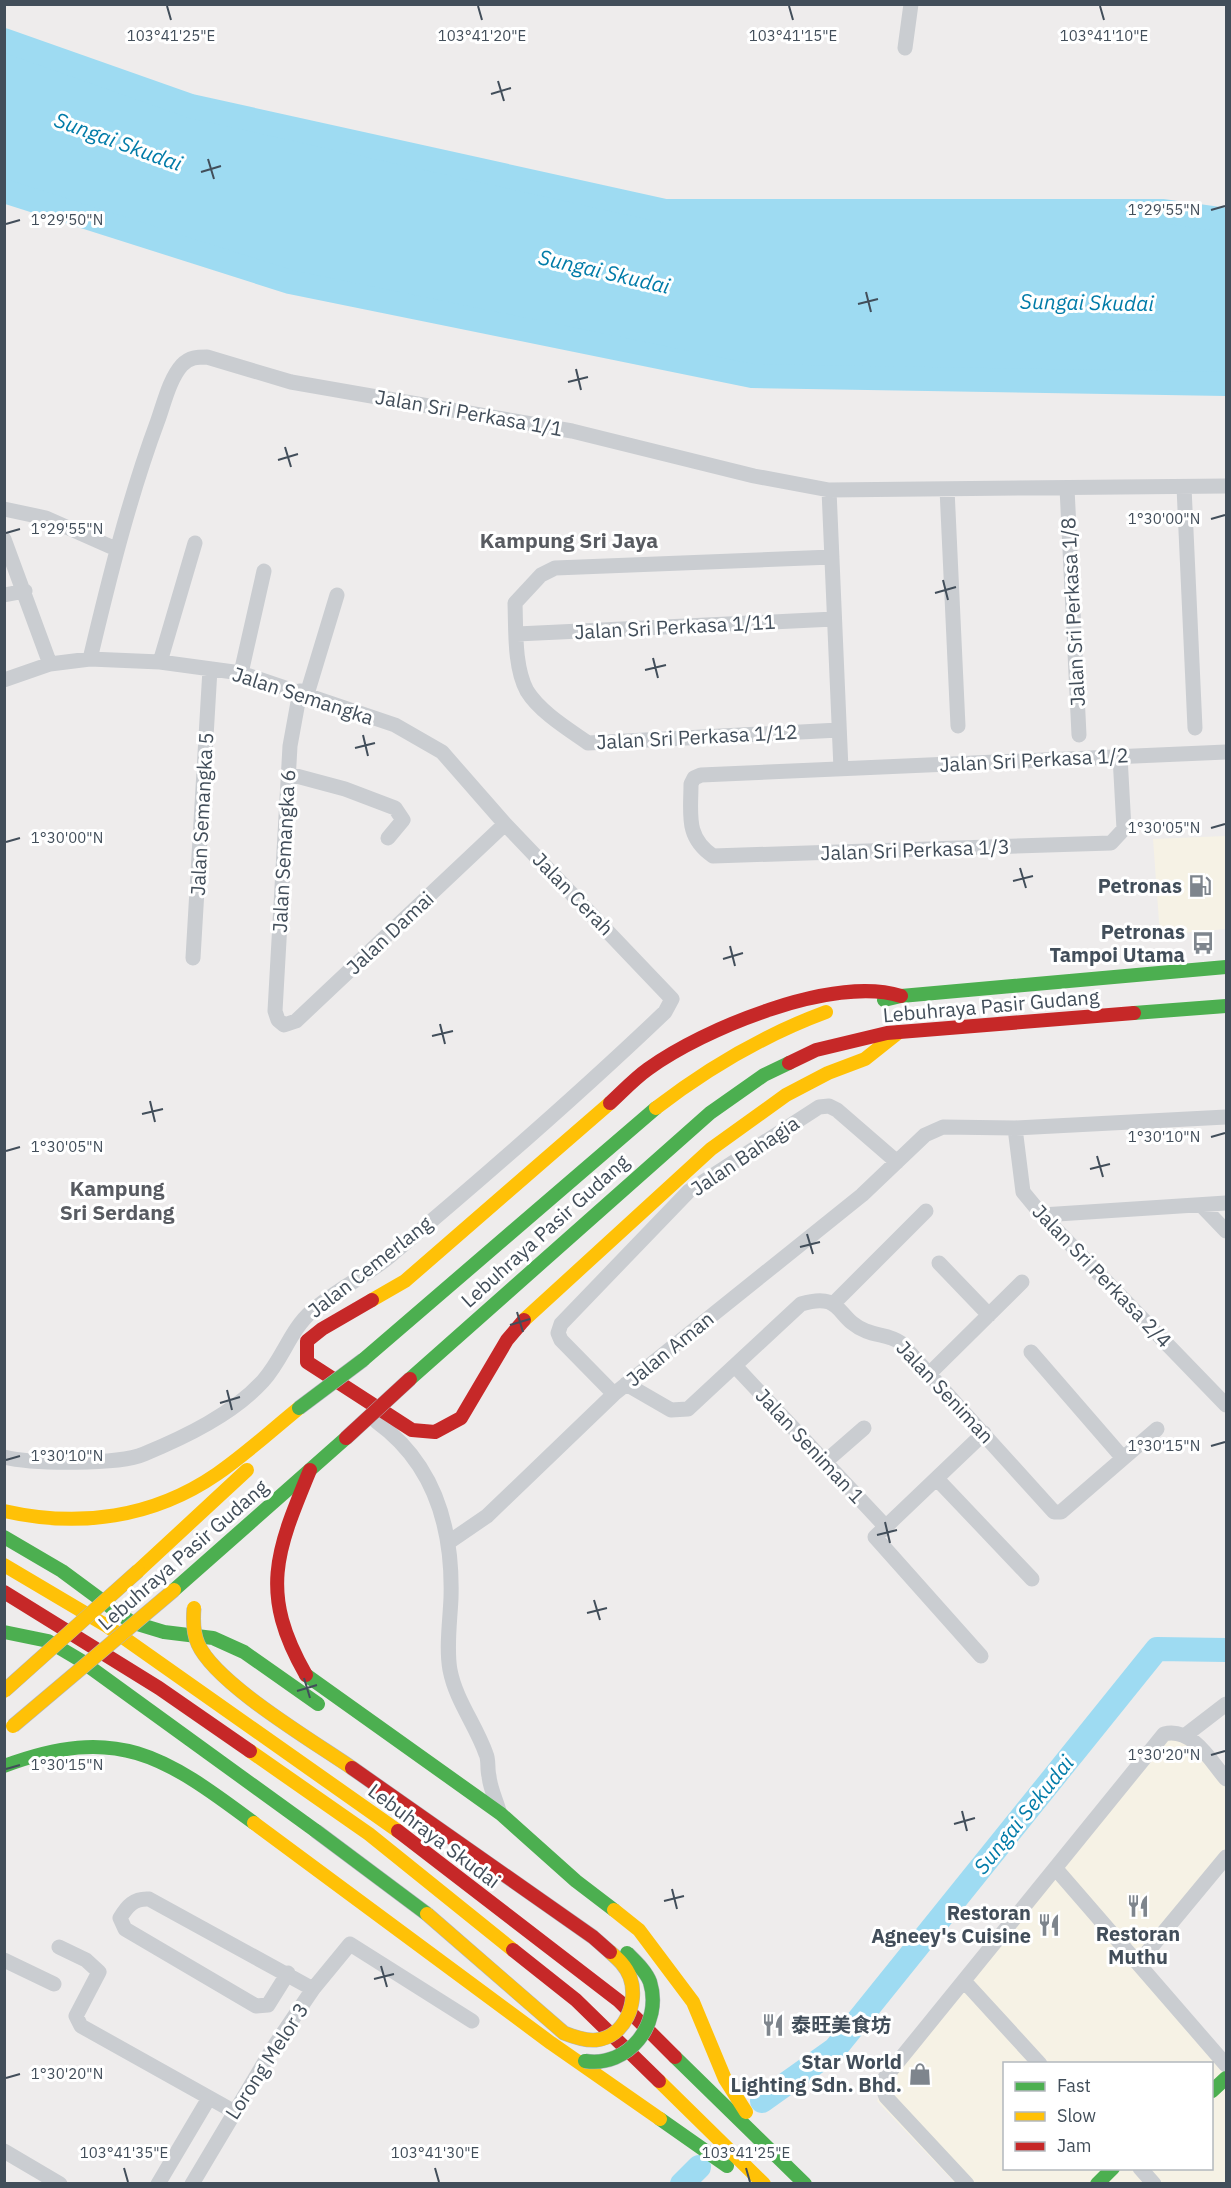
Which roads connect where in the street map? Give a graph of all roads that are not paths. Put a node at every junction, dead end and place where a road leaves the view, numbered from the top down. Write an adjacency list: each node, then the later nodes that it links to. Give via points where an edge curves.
1 (911, 4): 2 (street)
2 (905, 48)
3 (1227, 486): 4 (street, Jalan Sri Perkasa 1/1)
4 (1184, 487): 5 (street, Jalan Sri Perkasa 1/1); 27 (street)
5 (1067, 488): 6 (street, Jalan Sri Perkasa 1/1); 29 (street, Jalan Sri Perkasa 1/8)
6 (947, 489): 7 (street, Jalan Sri Perkasa 1/1); 26 (street)
7 (829, 490): 11 (street, Jalan Sri Perkasa 1/1, via 753,476 572,431 291,382 207,357 194,357 181,366 154,431); 12 (street)
8 (4, 509): 11 (street, via 46,518)
9 (4, 539): 14 (street)
10 (195, 543): 20 (street)
11 (116, 549): 19 (street, Jalan Sri Perkasa 1/1)
12 (832, 557): 17 (street); 18 (street, Jalan Sri Perkasa 1/12, via 555,568 541,575 515,603)
13 (264, 571): 23 (street)
14 (25, 591): 15 (street); 21 (street)
15 (4, 595)
16 (337, 595): 25 (street, Jalan Semangka 6)
17 (834, 619): 18 (street, Jalan Sri Perkasa 1/11); 28 (street)
18 (517, 634): 28 (street, Jalan Sri Perkasa 1/12, via 521,674 528,692 555,719 588,743)
19 (90, 659): 20 (street, Jalan Semangka); 21 (street, Jalan Semangka)
20 (160, 662): 22 (street, Jalan Semangka)
21 (50, 664): 24 (street, Jalan Semangka)
22 (210, 669): 23 (street, Jalan Semangka); 39 (street, Jalan Semangka 5)
23 (241, 673): 25 (street, Jalan Semangka)
24 (4, 680)
25 (303, 693): 33 (street, Jalan Semangka 6, via 290,746); 35 (street, Jalan Semangka, via 395,725 442,752)
26 (958, 726)
27 (1195, 728)
28 (839, 730): 32 (street)
29 (1079, 735)
30 (1227, 752): 31 (street, Jalan Sri Perkasa 1/2)
31 (1120, 756): 32 (street, Jalan Sri Perkasa 1/2); 34 (street, Jalan Sri Perkasa 1/3, via 1124,829 1111,843 713,856 701,848 691,824)
32 (841, 769): 34 (street, Jalan Sri Perkasa 1/2)
33 (289, 774): 37 (street, via 395,808 403,820); 45 (street, Jalan Semangka 6)
34 (694, 778)
35 (473, 788): 36 (street, Jalan Cerah)
36 (505, 824): 43 (street, Jalan Cerah); 45 (street, Jalan Damai, via 296,1021 284,1024)
37 (388, 838)
38 (1227, 954): 41 (street)
39 (193, 958)
40 (1227, 967): 41 (main road, Lebuhraya Pasir Gudang)
41 (1210, 969): 42 (main road, Lebuhraya Pasir Gudang)
42 (902, 996): 46 (main road, via 866,991 756,1013 648,1069 405,1281 307,1341 307,1362 412,1430 435,1432 461,1418 507,1340 527,1316 711,1149 786,1095 828,1072 865,1059); 66 (main road, Lebuhraya Pasir Gudang, bridge, via 842,1008 789,1025 688,1082)
43 (672, 999): 60 (street, Jalan Cemerlang, via 665,1012 592,1081 388,1257 313,1310 296,1327)
44 (1223, 1008): 46 (main road, Lebuhraya Pasir Gudang)
45 (275, 1011)
46 (899, 1032): 74 (main road, Lebuhraya Pasir Gudang, bridge, via 816,1050 764,1075 710,1113)
47 (1227, 1117): 48 (street)
48 (1015, 1128): 49 (street, Jalan Aman, via 943,1127 925,1135); 53 (street, Jalan Sri Perkasa 2/4, via 1023,1192)
49 (897, 1162): 63 (street, Jalan Aman, via 862,1195); 64 (street, Jalan Bahagia, via 837,1110 819,1107 689,1191 561,1324 561,1340)
50 (1227, 1203): 51 (street)
51 (1201, 1205): 53 (street); 54 (street)
52 (926, 1212): 57 (street)
53 (1042, 1215): 65 (street, Jalan Sri Perkasa 2/4)
54 (1227, 1231)
55 (939, 1263): 58 (street)
56 (1022, 1282): 58 (street)
57 (834, 1303): 61 (street, via 817,1299 801,1304); 62 (street, Jalan Seniman, via 864,1330 901,1343)
58 (989, 1315): 62 (street)
59 (1031, 1352): 72 (street)
60 (279, 1360): 71 (street, Jalan Cemerlang, via 263,1381 235,1405 141,1456 92,1462 23,1462); 81 (street, via 302,1368 399,1438 432,1488)
61 (735, 1366): 63 (street, via 680,1412); 73 (street, Jalan Seniman 1)
62 (930, 1373): 69 (street, Jalan Seniman)
63 (626, 1384): 64 (street, Jalan Aman)
64 (614, 1394): 81 (street, Jalan Aman, via 487,1516)
65 (1227, 1405)
66 (303, 1411): 70 (main road); 93 (main road, Lebuhraya Pasir Gudang, bridge, via 138,1571)
67 (864, 1428): 73 (street)
68 (1156, 1429): 72 (street, Jalan Seniman)
69 (984, 1433): 72 (street, Jalan Seniman, via 1058,1513); 75 (street)
70 (260, 1438): 76 (main road, via 192,1478 150,1495 93,1504); 77 (main road, via 219,1473 154,1506 94,1520 60,1522)
71 (4, 1457)
72 (1122, 1457)
73 (825, 1462): 79 (street, Jalan Seniman 1)
74 (310, 1470): 78 (main road, Lebuhraya Pasir Gudang); 102 (main road, via 279,1546 276,1564 276,1604 281,1629 292,1653 307,1677 330,1695)
75 (937, 1479): 79 (street); 83 (street)
76 (33, 1502)
77 (4, 1511)
78 (249, 1524): 84 (main road); 97 (main road, Lebuhraya Pasir Gudang, bridge)
79 (885, 1526): 91 (street, via 876,1539)
80 (4, 1536): 95 (main road, via 62,1571 131,1622 164,1632 213,1638 244,1652)
81 (449, 1542): 102 (street, via 450,1669 460,1702 487,1755 489,1777)
82 (4, 1565): 88 (main road, Lebuhraya Skudai)
83 (1032, 1579)
84 (207, 1580)
85 (4, 1592): 90 (main road, Lebuhraya Skudai)
86 (196, 1603): 89 (main road, bridge, via 191,1627 195,1641 222,1677 593,1937 627,1970 632,1994 629,2015 621,2026 602,2038 585,2039 564,2033 418,1907 80,1660 48,1641)
87 (15, 1617): 90 (main road)
88 (107, 1626): 92 (main road, via 164,1645 206,1650); 122 (main road, Lebuhraya Skudai, via 403,1835 618,2001)
89 (4, 1632)
90 (79, 1639): 130 (main road, Lebuhraya Skudai, via 159,1688 369,1834 576,2000)
91 (981, 1656)
92 (241, 1668)
93 (4, 1691)
94 (1227, 1704): 98 (street)
95 (327, 1711)
96 (305, 1719): 101 (main road, bridge, via 369,1770 628,1953 649,1981 652,1996 648,2026 638,2041 621,2056 604,2062 585,2061 314,1861)
97 (9, 1730)
98 (1187, 1734): 100 (street); 105 (street, via 1164,1734)
99 (4, 1766): 101 (main road, via 60,1746 104,1745 155,1759)
100 (1227, 1779)
101 (200, 1783): 129 (main road, via 551,2043)
102 (501, 1815): 106 (main road, via 576,1881)
103 (514, 1845): 106 (main road, via 569,1885)
104 (1227, 1857): 109 (street)
105 (1056, 1869): 109 (street); 111 (street)
106 (620, 1913): 122 (main road, via 639,1930 693,2002 725,2079)
107 (59, 1947): 119 (street, via 94,1965 99,1972 76,2016 81,2026)
108 (4, 1960): 112 (street)
109 (1139, 1962): 116 (street)
110 (288, 1973): 110 (street, via 149,1899 135,1901 120,1918 124,1929 256,2006 268,2005); 113 (street)
111 (964, 1981): 115 (street); 132 (street, via 884,2079 883,2088 886,2097)
112 (54, 1984)
113 (313, 1989): 114 (street, Lorong Melor 3, via 350,1944); 120 (street, Lorong Melor 3)
114 (472, 2021)
115 (1038, 2062)
116 (1227, 2065)
117 (1227, 2078): 118 (main road)
118 (1213, 2090)
119 (209, 2098): 120 (street); 127 (street)
120 (233, 2111): 128 (street, Lorong Melor 3)
121 (4, 2151): 126 (street)
122 (773, 2153): 131 (main road, Lebuhraya Skudai)
123 (1112, 2170): 133 (main road)
124 (1128, 2170): 134 (main road)
125 (1141, 2170): 135 (street)
126 (60, 2184)
127 (158, 2184)
128 (192, 2184)
129 (753, 2184)
130 (764, 2184)
131 (805, 2184)
132 (967, 2184)
133 (1097, 2184)
134 (1115, 2184)
135 (1154, 2184)

